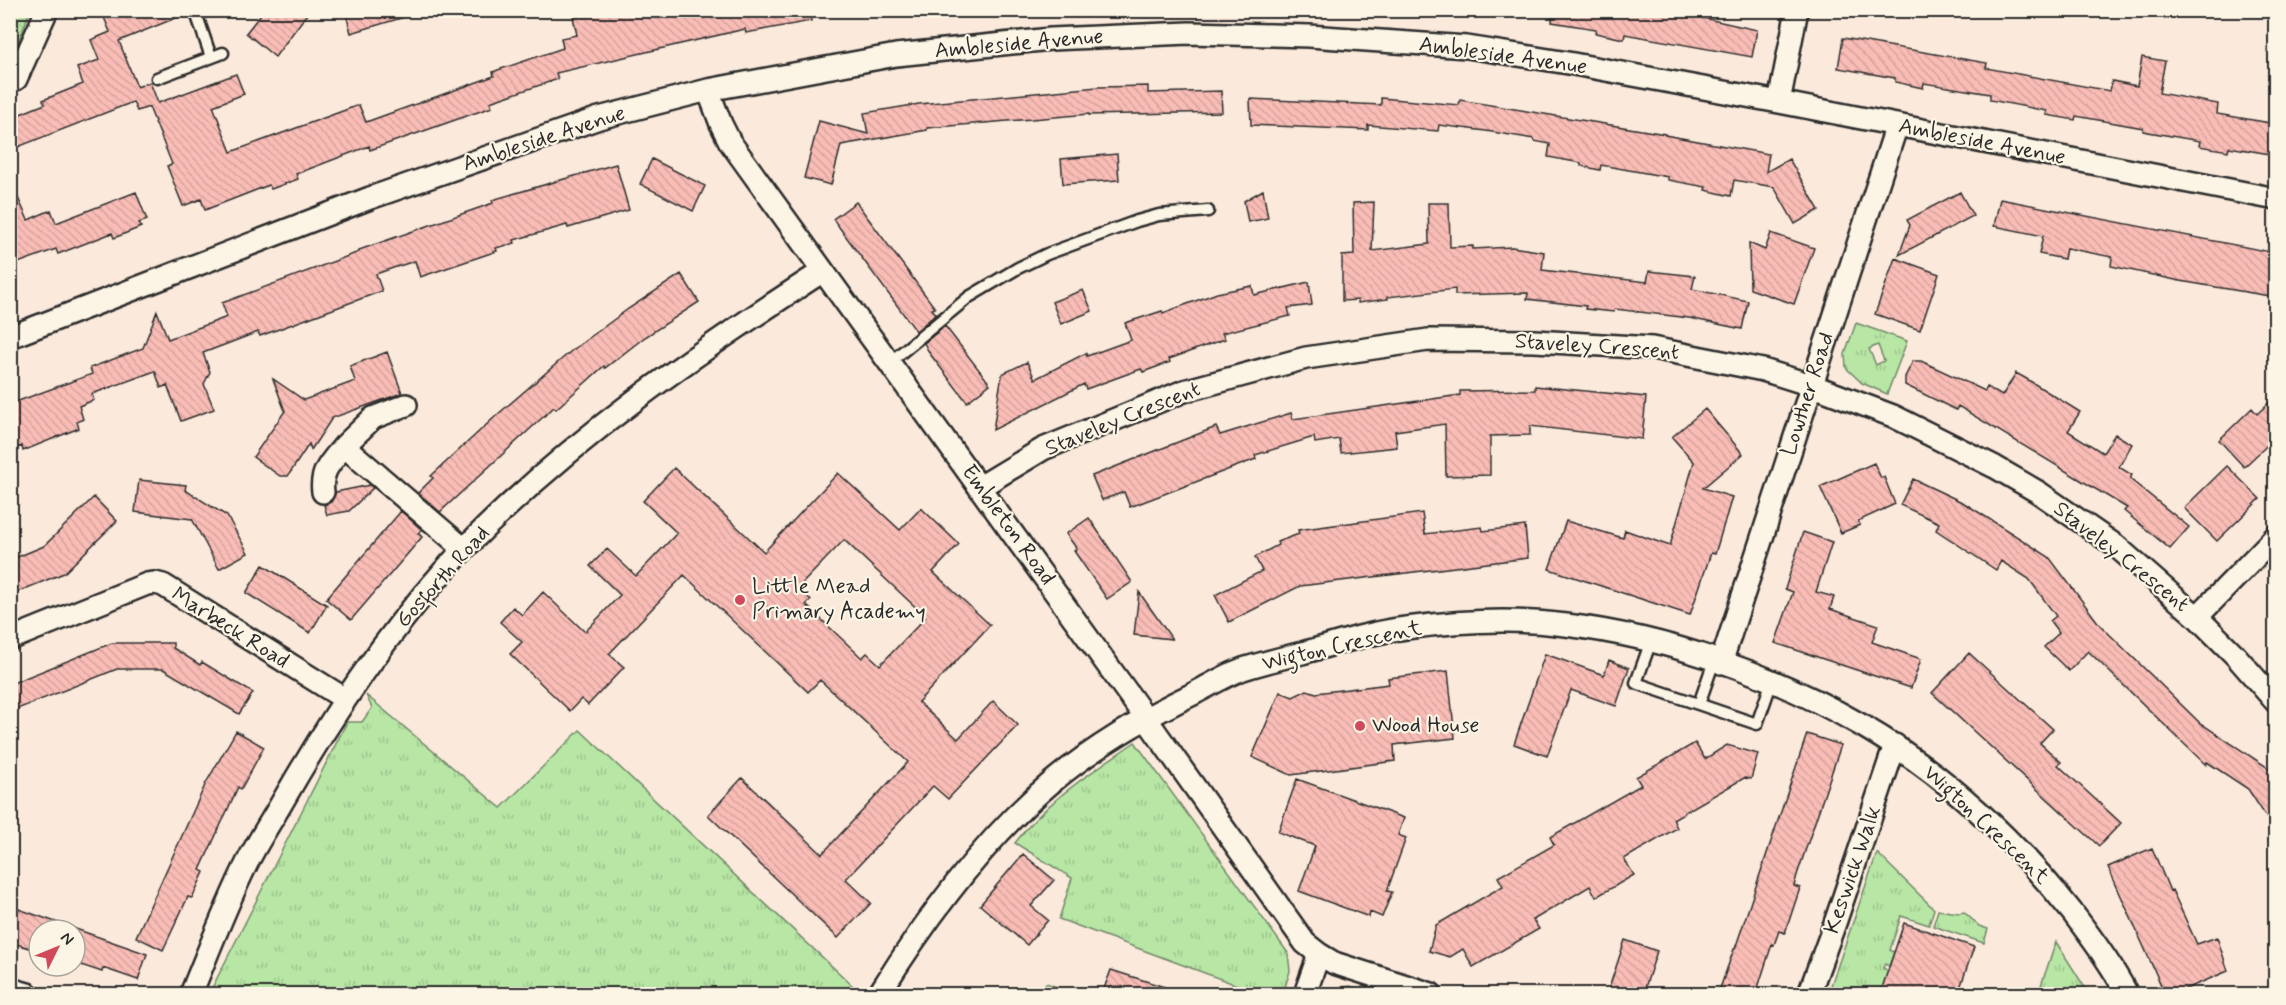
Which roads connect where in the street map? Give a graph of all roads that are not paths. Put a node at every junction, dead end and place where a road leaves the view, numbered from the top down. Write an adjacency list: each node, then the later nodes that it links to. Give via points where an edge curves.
1 (47, 10): 7 (street, via 16,79)
2 (195, 10): 5 (lane)
3 (1797, 10): 9 (street)
4 (224, 53): 5 (lane)
5 (212, 57): 6 (lane)
6 (157, 78)
7 (10, 81)
8 (708, 90): 9 (street, Ambleside Avenue, via 896,54 1051,39 1189,33 1309,36 1467,47); 13 (street, Embleton Road, via 730,142); 14 (street, Ambleside Avenue, via 599,118 389,191)
9 (1779, 102): 10 (street, Ambleside Avenue)
10 (1897, 126): 11 (street, Ambleside Avenue); 16 (street, Lowther Road)
11 (2276, 199)
12 (1208, 211): 15 (lane, via 1137,221 1047,254 969,297)
13 (823, 271): 15 (street, Embleton Road); 22 (street, Gosforth Road, via 710,344 626,405 526,489)
14 (10, 337)
15 (890, 362): 19 (street, Embleton Road)
16 (1811, 385): 19 (street, Staveley Crescent, via 1763,370 1652,348 1428,340 1306,357 1184,391 1043,449); 23 (street, Staveley Crescent, via 1893,416 2038,492 2116,546); 26 (street, Lowther Road)
17 (406, 405): 18 (street, via 373,418)
18 (344, 446): 20 (street, via 321,479); 22 (street)
19 (980, 487): 31 (street, Embleton Road)
20 (323, 492)
21 (2276, 536): 23 (street)
22 (464, 549): 28 (street, Gosforth Road, via 406,616)
23 (2197, 617): 29 (street, Staveley Crescent)
24 (10, 639): 28 (street, Marbeck Road, via 155,583)
25 (1651, 641): 26 (street, Wigton Crescent); 30 (lane, via 1636,683); 31 (street, Wigton Crescent, via 1563,624 1481,622 1403,628 1240,670)
26 (1718, 662): 27 (street, Wigton Crescent); 30 (lane)
27 (1772, 681): 30 (lane, via 1757,724); 32 (street, Wigton Crescent, via 1830,707)
28 (345, 699): 36 (street, Gosforth Road, via 247,863)
29 (2276, 702)
30 (1700, 704)
31 (1145, 717): 33 (street, Embleton Road, via 1305,943); 37 (street, Wigton Crescent, via 1054,780 1016,816 907,949)
32 (1895, 745): 40 (street, Keswick Walk); 41 (street, Wigton Crescent, via 1953,788 2007,838 2089,933)
33 (1319, 954): 38 (street); 39 (street, Embleton Road, via 1334,963)
34 (10, 989): 35 (street)
35 (28, 994)
36 (191, 994)
37 (879, 994)
38 (1305, 994)
39 (1431, 994)
40 (1809, 994)
41 (2127, 994)

